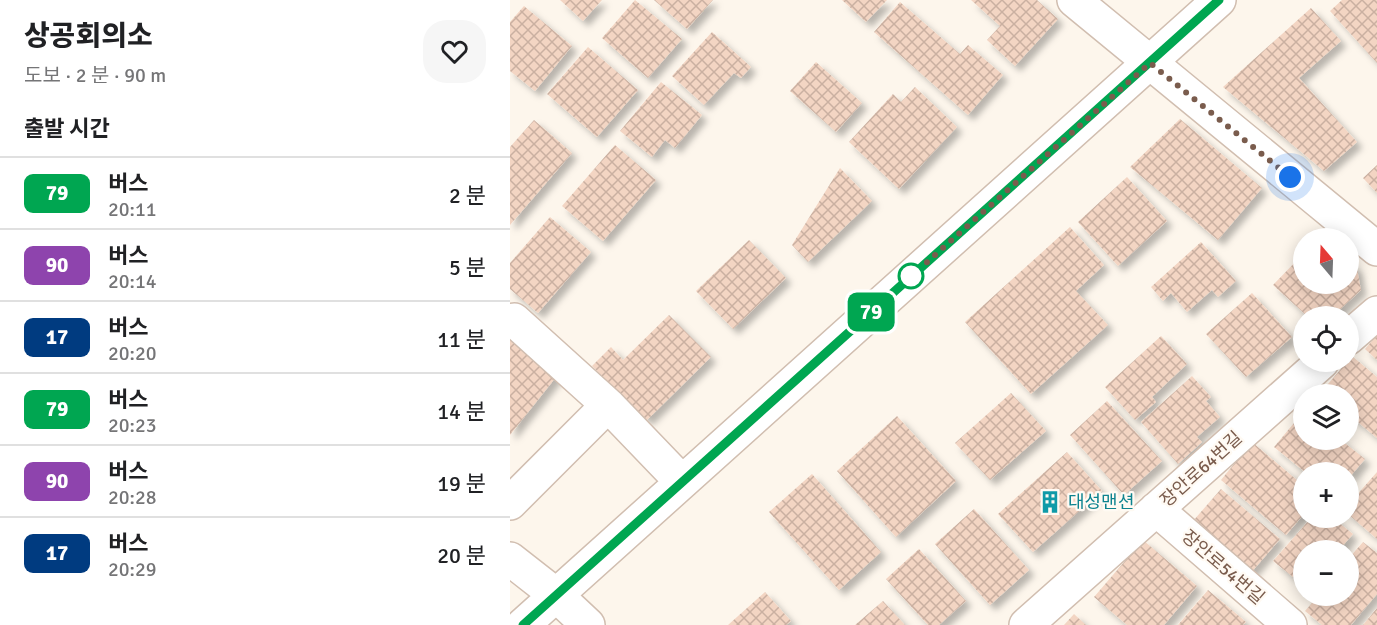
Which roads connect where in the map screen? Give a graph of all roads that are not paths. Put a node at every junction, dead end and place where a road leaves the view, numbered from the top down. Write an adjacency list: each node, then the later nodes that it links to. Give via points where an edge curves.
1 (1074, 0): 3 (street)
2 (1219, 0): 3 (street)
3 (1150, 63): 4 (street); 10 (street)
4 (1377, 249)
5 (1377, 313): 7 (street)
6 (510, 321): 9 (street, via 514,320)
7 (1359, 329)
8 (1311, 372): 12 (street, 장안로64번길)
9 (608, 405): 10 (street); 11 (street)
10 (682, 482): 14 (street)
11 (510, 503)
12 (1156, 509): 17 (street, 장안로64번길); 18 (street, 장안로54번길)
13 (510, 559): 14 (street)
14 (556, 595): 15 (street); 16 (street)
15 (523, 625)
16 (588, 625)
17 (1026, 625)
18 (1290, 625)

